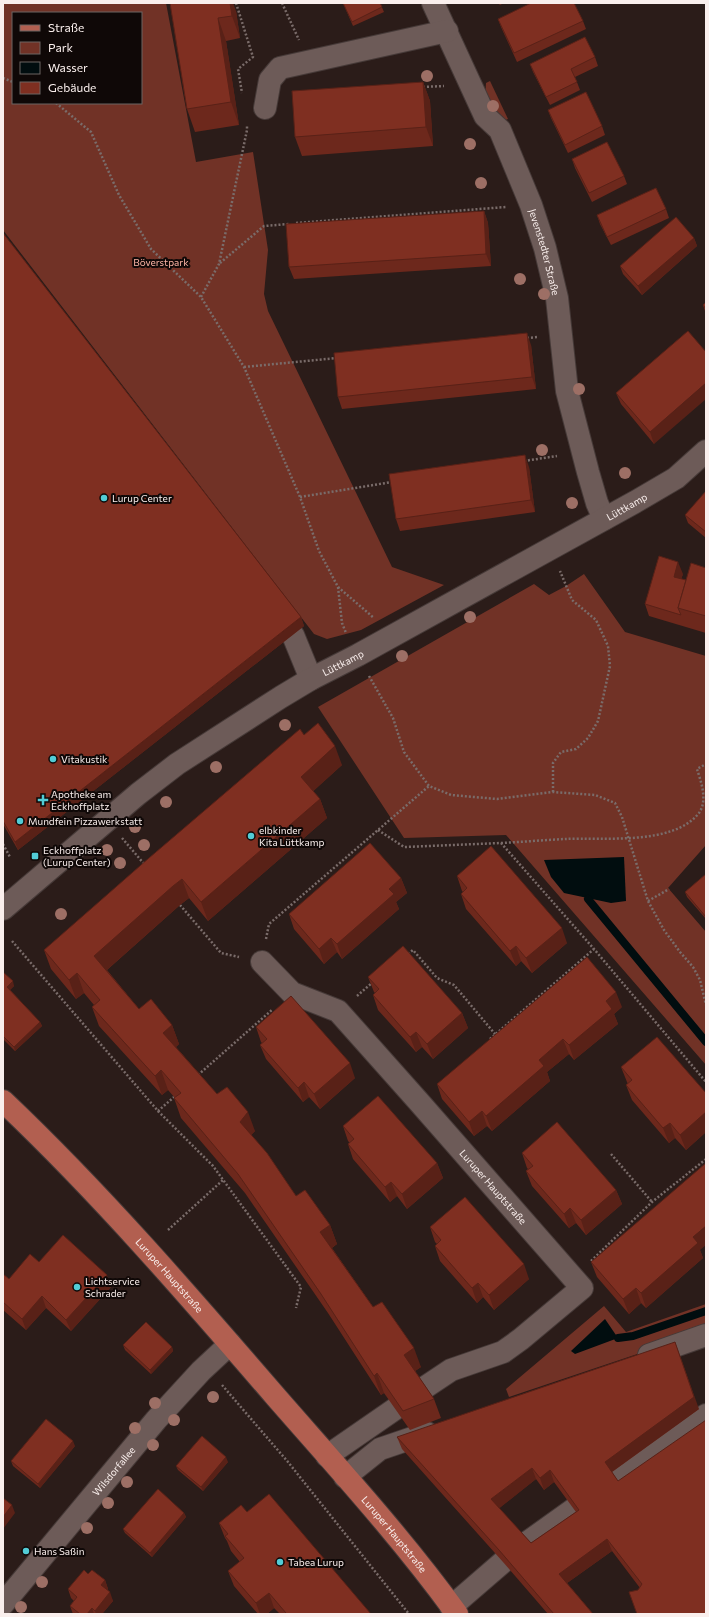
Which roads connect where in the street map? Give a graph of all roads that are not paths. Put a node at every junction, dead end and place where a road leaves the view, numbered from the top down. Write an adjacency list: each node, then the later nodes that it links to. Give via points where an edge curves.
1 (433, 3): 2 (street, Jevenstedter Straße)
2 (447, 31): 3 (street, via 280,68 270,80); 5 (street, Jevenstedter Straße, via 485,116 500,130 531,205 545,248 557,298 567,391 588,472)
3 (265, 108)
4 (706, 451): 5 (street, Lüttkamp, via 676,478)
5 (604, 519): 7 (street, Lüttkamp)
6 (293, 635): 7 (street)
7 (311, 679): 8 (street, Lüttkamp, via 177,764 106,820)
8 (3, 909)
9 (262, 962): 14 (street, Luruper Hauptstraße, via 292,992 338,1011 582,1288 503,1352 451,1370)
10 (3, 1101): 12 (main road, Luruper Hauptstraße, via 41,1137 153,1255)
11 (706, 1335): 13 (street)
12 (230, 1344): 18 (main road, Luruper Hauptstraße); 24 (street, Wilsdorfallee, via 156,1420)
13 (631, 1361)
14 (421, 1390)
15 (395, 1408): 18 (street)
16 (706, 1415): 20 (street)
17 (442, 1428): 19 (street, via 380,1449)
18 (327, 1456): 19 (main road, Luruper Hauptstraße)
19 (345, 1477): 25 (main road, Luruper Hauptstraße, via 405,1548)
20 (614, 1480)
21 (574, 1509): 22 (street)
22 (525, 1544)
23 (503, 1562): 25 (street)
24 (3, 1604)
25 (454, 1612)

